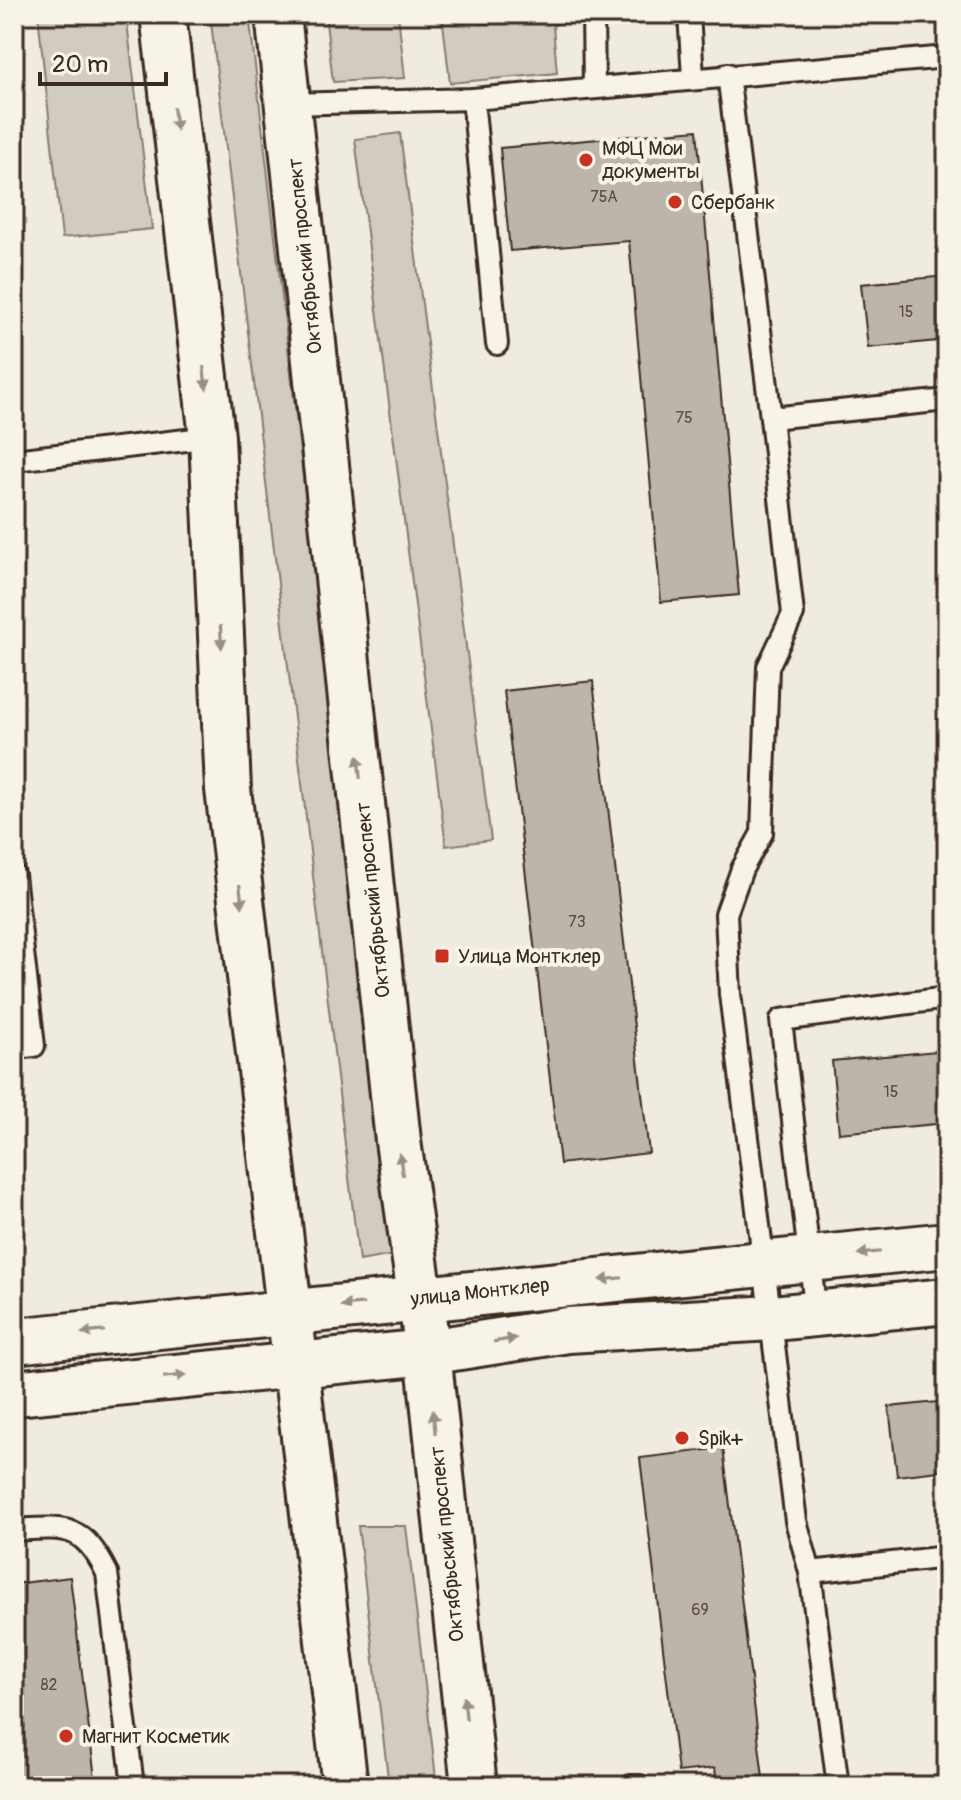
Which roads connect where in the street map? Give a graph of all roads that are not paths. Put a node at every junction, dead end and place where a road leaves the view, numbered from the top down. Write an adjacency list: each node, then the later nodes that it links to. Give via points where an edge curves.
1 (163, 14): 14 (main road, one-way to 14)
2 (278, 14): 10 (main road, Октябрьский проспект)
3 (593, 14): 8 (lane)
4 (689, 14): 7 (lane)
5 (947, 57): 6 (lane)
6 (728, 74): 7 (lane); 13 (lane)
7 (693, 77): 8 (lane)
8 (594, 87): 9 (lane)
9 (473, 99): 10 (lane); 11 (lane)
10 (289, 104): 22 (main road, Октябрьский проспект, one-way to 10)
11 (497, 344)
12 (947, 400): 13 (lane)
13 (771, 418): 21 (lane, via 793,614 768,667 762,833 726,914 730,994)
14 (212, 437): 15 (lane); 24 (main road, one-way to 24, via 228,789)
15 (14, 460)
16 (14, 875): 18 (lane, via 34,1046)
17 (947, 998): 20 (lane, via 781,1020)
18 (14, 1048)
19 (947, 1245): 20 (main road, улица Монтклер, one-way to 20)
20 (811, 1259): 21 (main road, улица Монтклер); 25 (lane)
21 (763, 1264): 22 (main road, улица Монтклер, one-way to 22); 32 (lane, via 796,1521)
22 (419, 1298): 24 (main road, улица Монтклер, one-way to 24); 27 (main road, Октябрьский проспект)
23 (947, 1301): 25 (main road)
24 (288, 1311): 26 (main road, улица Монтклер, one-way to 26); 28 (main road)
25 (816, 1314): 27 (main road, one-way to 25, via 568,1330)
26 (14, 1341)
27 (428, 1352): 28 (main road); 35 (main road, Октябрьский проспект, one-way to 27)
28 (296, 1364): 29 (main road, one-way to 28); 34 (main road)
29 (14, 1393)
30 (14, 1530): 33 (lane, via 58,1527 91,1542 107,1573)
31 (947, 1557): 32 (lane)
32 (810, 1572): 38 (lane)
33 (133, 1786)
34 (345, 1786)
35 (474, 1786)
36 (631, 1786): 37 (lane)
37 (640, 1786)
38 (838, 1786)

